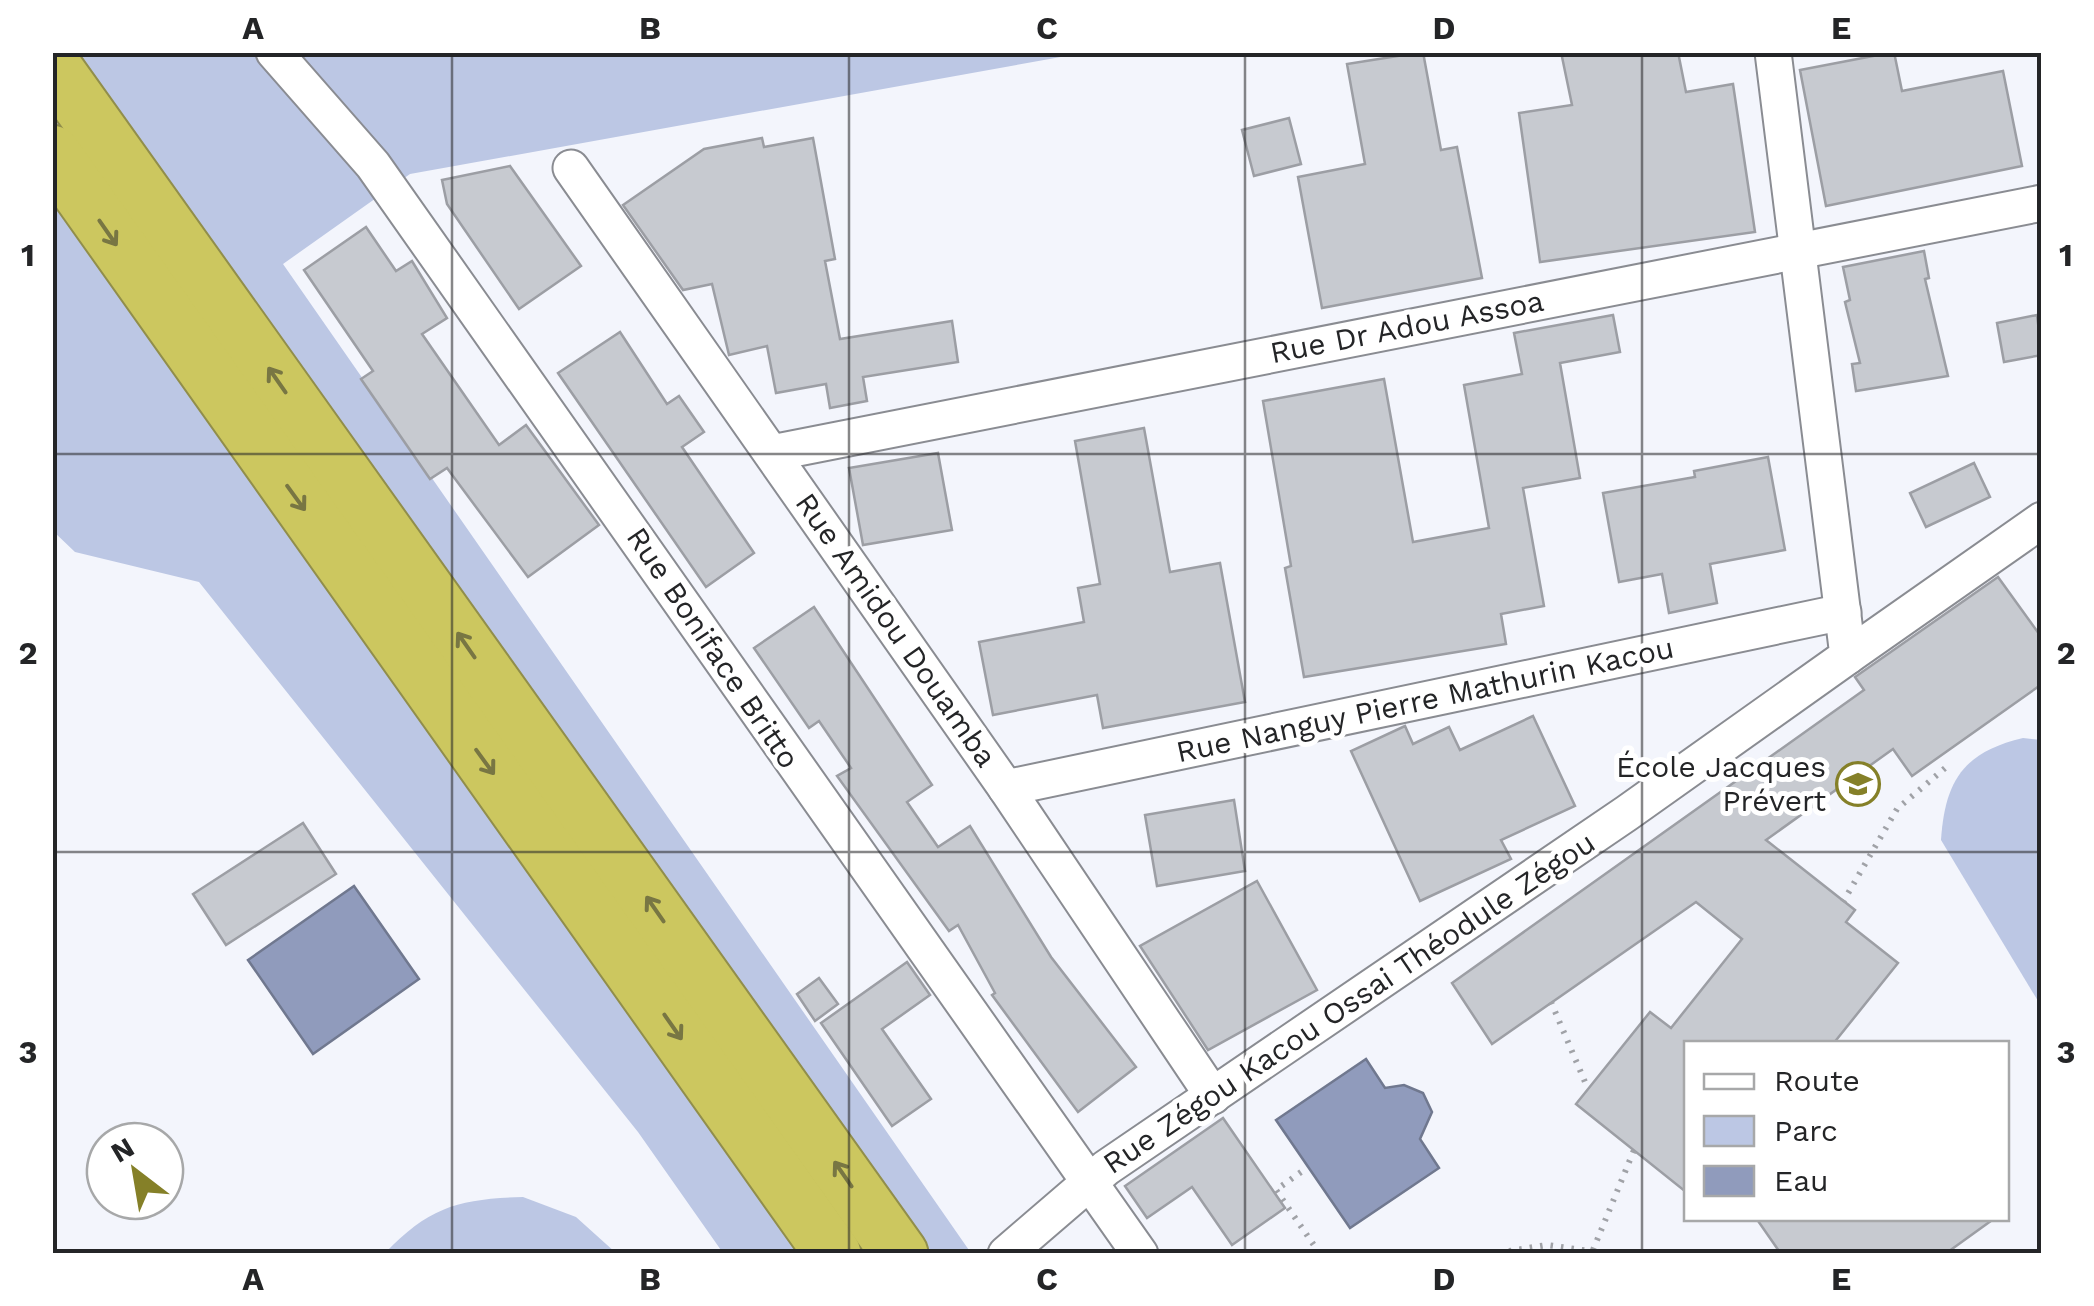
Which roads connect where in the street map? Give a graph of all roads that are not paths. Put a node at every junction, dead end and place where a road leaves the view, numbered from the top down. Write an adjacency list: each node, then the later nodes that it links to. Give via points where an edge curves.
1 (274, 52): 14 (street, Rue Boniface Britto, via 373,165)
2 (1773, 52): 7 (street)
3 (52, 65): 16 (highway, one-way to 3)
4 (52, 152): 15 (highway, one-way to 15)
5 (571, 168): 8 (street, Rue Amidou Douamba)
6 (2042, 204): 7 (street, Rue Dr Adou Assoa)
7 (1798, 250): 8 (street, Rue Dr Adou Assoa); 10 (street)
8 (772, 453): 12 (street, Rue Amidou Douamba)
9 (2042, 520): 11 (street, Rue Zégou Kacou Ossai Théodule Zégou)
10 (1843, 612): 11 (street); 12 (street, Rue Nanguy Pierre Mathurin Kacou)
11 (1848, 656): 13 (street, Rue Zégou Kacou Ossai Théodule Zégou)
12 (1006, 788): 13 (street, Rue Amidou Douamba)
13 (1214, 1096): 14 (street, Rue Zégou Kacou Ossai Théodule Zégou)
14 (1089, 1180): 17 (street, Rue Zégou Kacou Ossai Théodule Zégou); 18 (street, Rue Boniface Britto)
15 (834, 1254)
16 (900, 1254)
17 (1006, 1254)
18 (1140, 1254)

